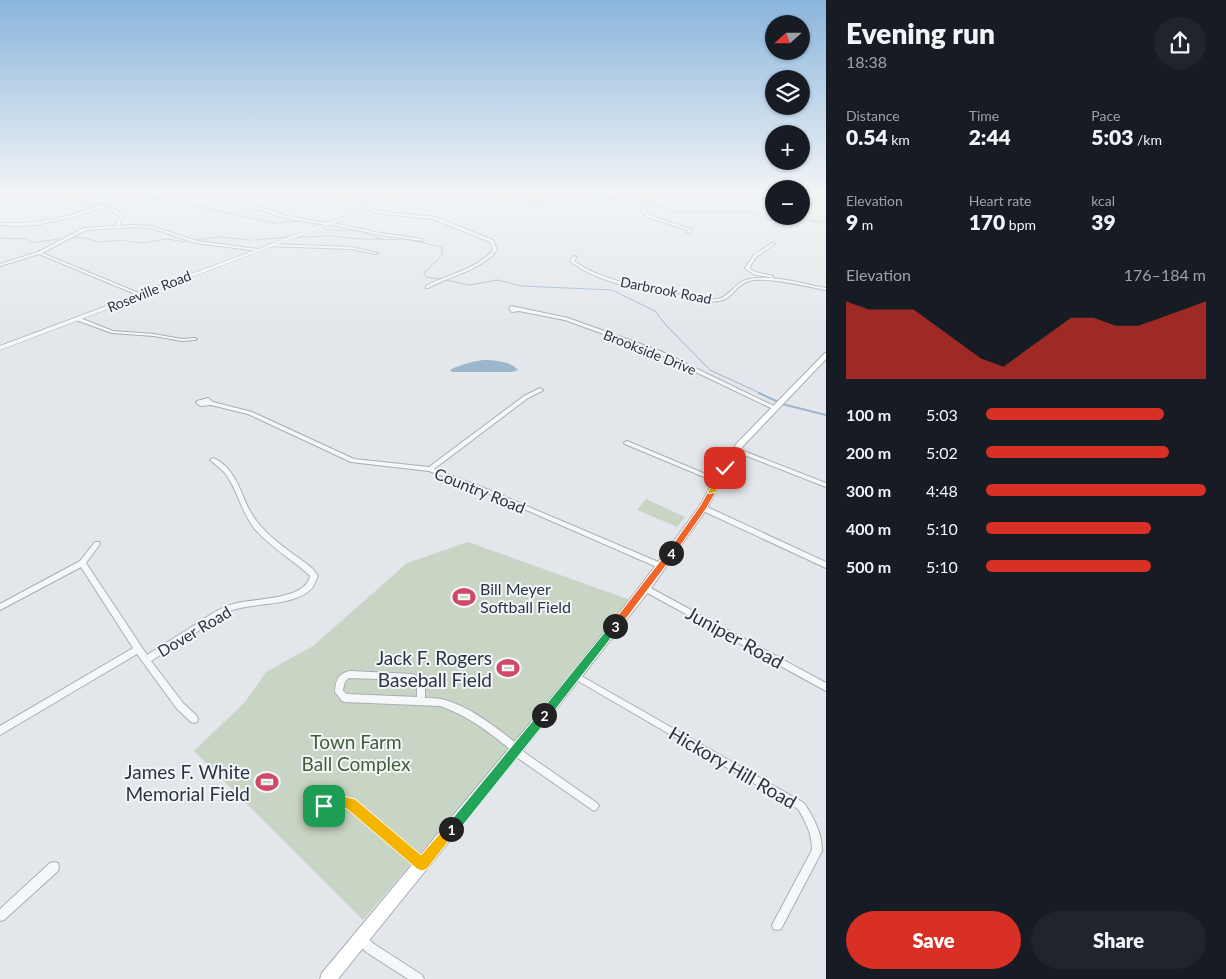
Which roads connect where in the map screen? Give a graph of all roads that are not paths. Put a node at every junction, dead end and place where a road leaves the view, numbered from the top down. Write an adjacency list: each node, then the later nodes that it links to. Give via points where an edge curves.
1 (65, 239): 10 (street)
2 (186, 239): 9 (street)
3 (286, 239): 8 (street, Roseville Road)
4 (413, 239): 6 (street)
5 (487, 239): 15 (street, via 494,244 494,252 480,265)
6 (422, 240)
7 (773, 244): 14 (street, Darbrook Road, via 755,256 747,269)
8 (269, 245): 9 (street, Roseville Road); 11 (street, via 351,248)
9 (258, 250): 17 (street, Roseville Road)
10 (39, 253): 13 (street); 17 (street)
11 (376, 253)
12 (575, 257): 14 (street, Darbrook Road, via 572,261 577,267 608,279 713,300 722,299 748,280)
13 (0, 265)
14 (794, 283): 16 (street, Darbrook Road)
15 (427, 287)
16 (826, 289)
17 (140, 295): 19 (street, Roseville Road)
18 (520, 310): 25 (street, Brookside Drive, via 566,319 658,352)
19 (78, 319): 20 (street, via 112,332); 21 (street, Roseville Road)
20 (195, 339)
21 (0, 348)
22 (826, 355): 25 (main road)
23 (540, 390): 29 (street)
24 (211, 403): 29 (street, Country Road, via 250,413 353,461)
25 (778, 405): 27 (main road)
26 (627, 443): 30 (street)
27 (736, 450): 30 (main road); 31 (street)
28 (213, 460): 40 (street, Dover Road, via 227,471 252,521 310,571 314,582 293,596 234,606)
29 (430, 469): 36 (street, Country Road)
30 (718, 481): 32 (main road)
31 (826, 486)
32 (703, 508): 35 (street); 36 (main road)
33 (98, 544): 34 (street)
34 (82, 564): 38 (street); 39 (street)
35 (826, 565)
36 (661, 566): 37 (main road)
37 (645, 588): 41 (main road); 42 (street, Juniper Road)
38 (0, 606)
39 (138, 649): 40 (street); 45 (street)
40 (146, 660): 44 (street, via 180,706)
41 (576, 676): 46 (main road); 52 (street, Hickory Hill Road, via 801,806 818,839 817,851)
42 (826, 687)
43 (420, 701): 43 (street, via 345,698 338,692 340,679 349,674 412,677 421,682); 46 (street, via 440,702 467,711)
44 (194, 719)
45 (0, 731)
46 (516, 750): 48 (street); 49 (main road)
47 (324, 806): 49 (street, via 335,800 351,804)
48 (594, 806)
49 (422, 865): 53 (main road)
50 (54, 867): 51 (street)
51 (0, 916)
52 (777, 925)
53 (361, 939): 54 (main road); 55 (street)
54 (328, 979)
55 (418, 979)

